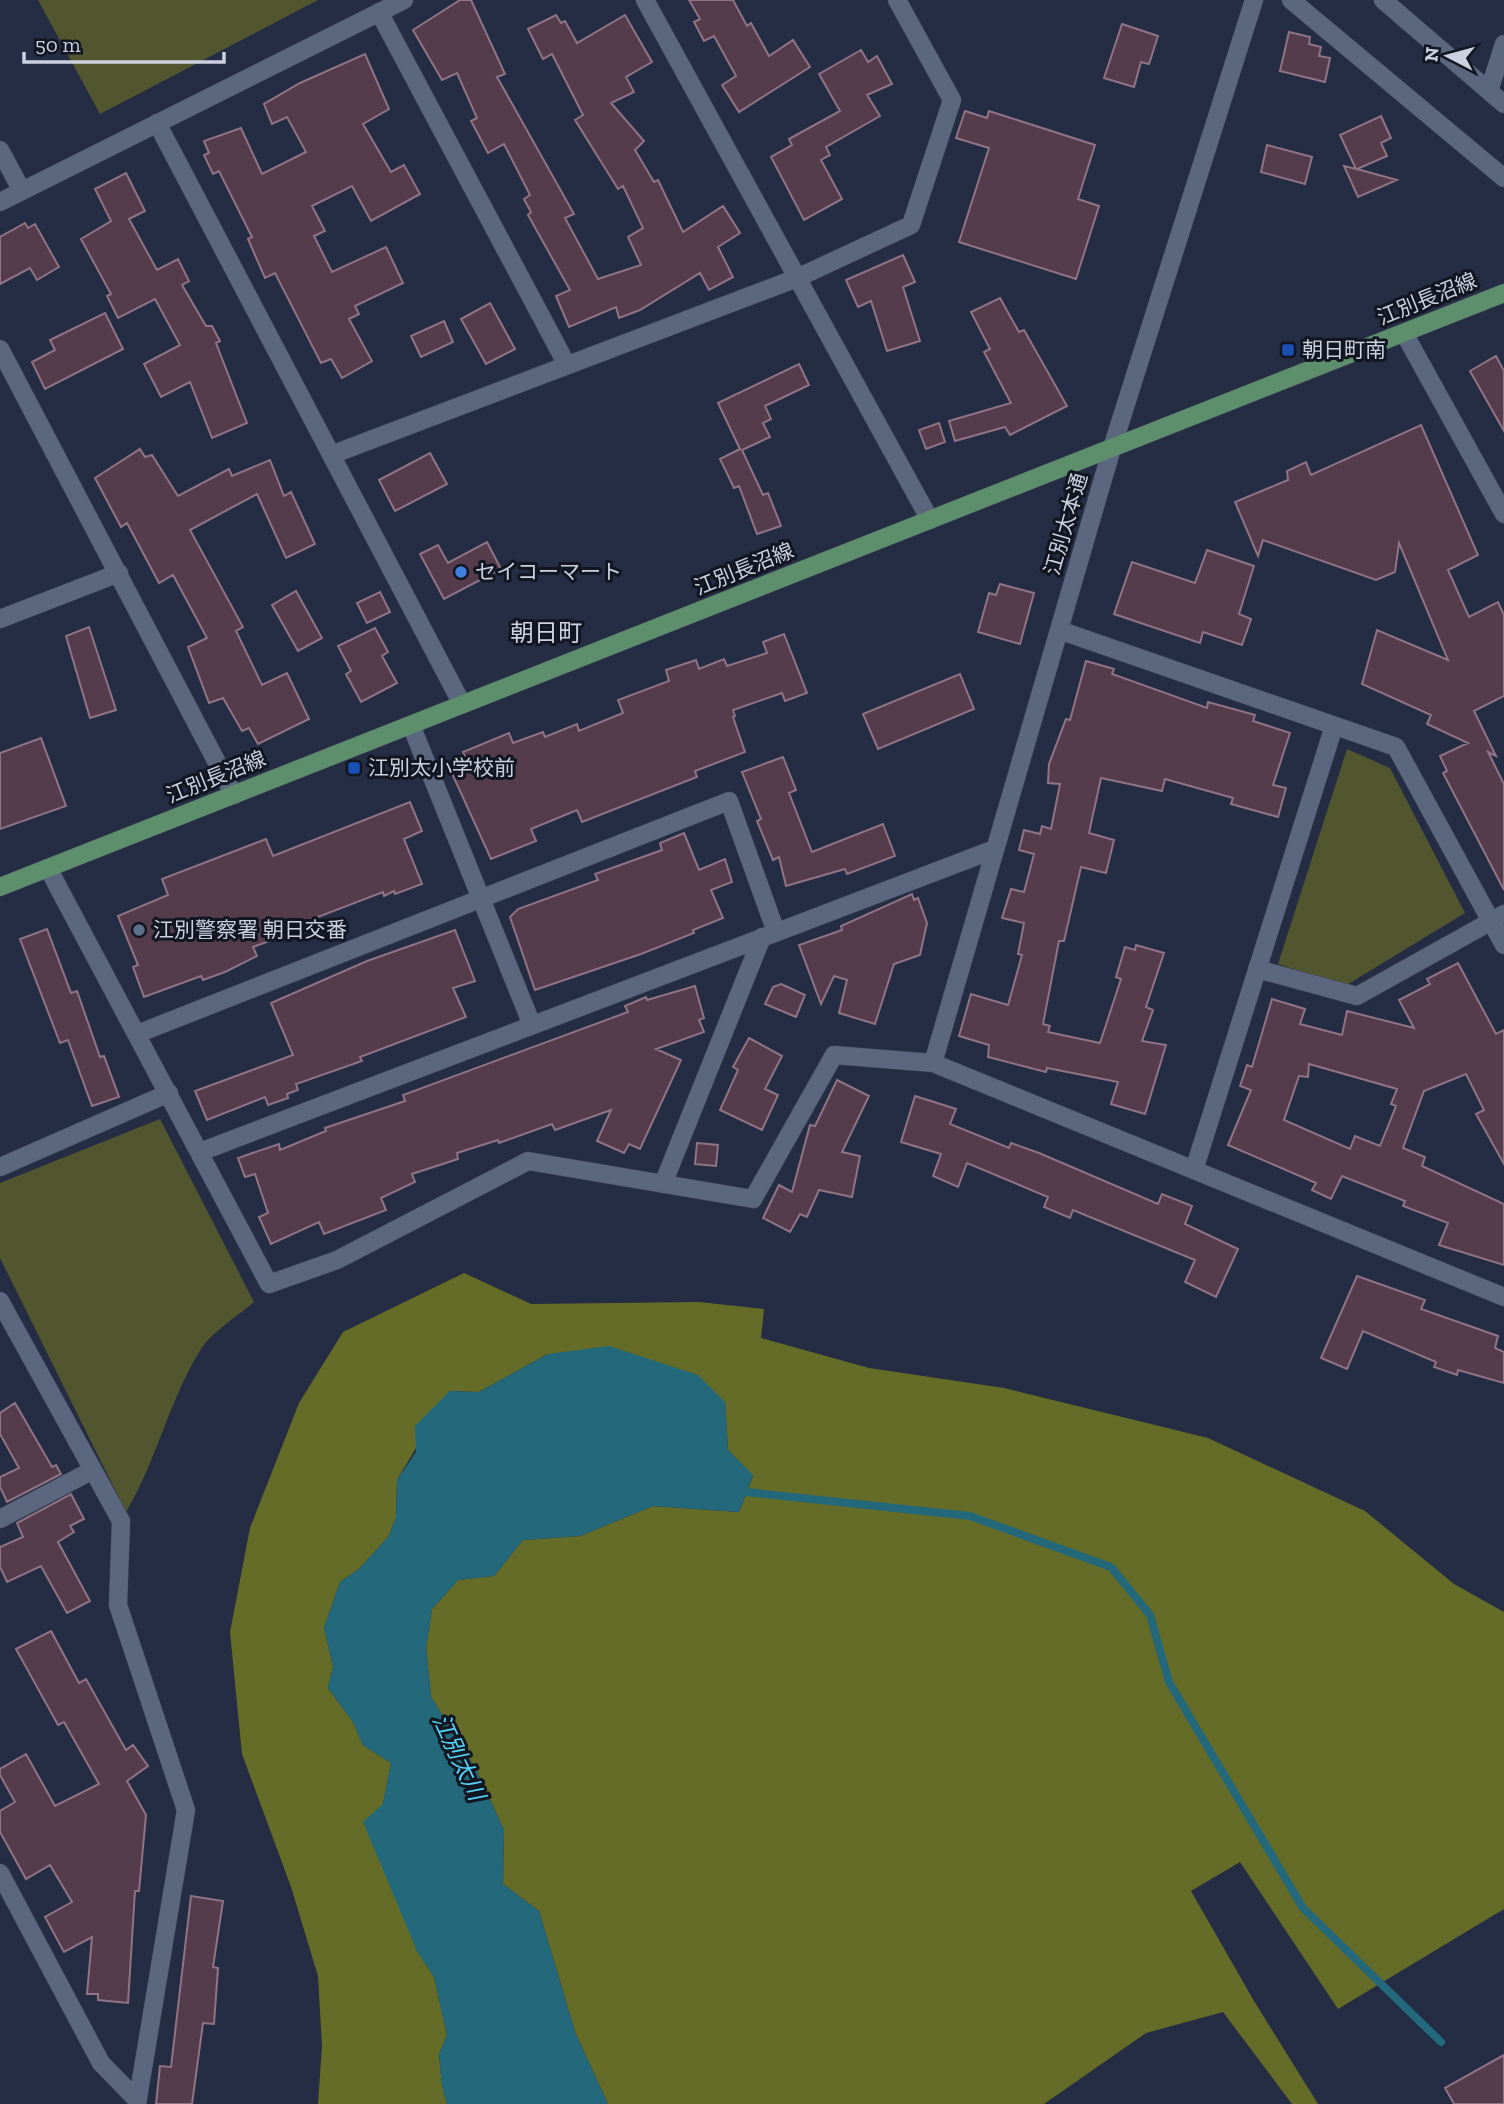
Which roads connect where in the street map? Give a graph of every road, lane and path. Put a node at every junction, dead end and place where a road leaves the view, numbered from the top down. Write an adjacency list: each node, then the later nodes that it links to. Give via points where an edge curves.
1 (404, 0): 7 (street)
2 (645, 0): 16 (street)
3 (897, 0): 16 (street, via 952,100 911,225)
4 (1254, 0): 21 (street, 江別太本通)
5 (1292, 0): 13 (street)
6 (1383, 0): 9 (street)
7 (379, 12): 11 (street); 20 (street)
8 (1504, 44): 9 (street)
9 (1489, 91): 10 (street)
10 (1504, 104)
11 (157, 124): 14 (street); 22 (street)
12 (0, 150): 14 (street)
13 (1504, 178)
14 (22, 191): 15 (street)
15 (0, 202)
16 (797, 278): 20 (street); 24 (street)
17 (1504, 293): 18 (main road, 江別長沼線)
18 (1405, 333): 21 (main road, 江別長沼線); 23 (street)
19 (0, 349): 25 (street)
20 (568, 365): 22 (street)
21 (1112, 448): 24 (main road, 江別長沼線); 27 (street, 江別太本通)
22 (331, 454): 28 (street)
23 (1504, 514)
24 (930, 520): 28 (main road, 江別長沼線)
25 (119, 573): 26 (street); 31 (street)
26 (0, 619)
27 (1059, 630): 30 (street); 32 (street, 江別太本通)
28 (463, 704): 29 (main road, 江別長沼線)
29 (411, 725): 31 (main road, 江別長沼線); 35 (street)
30 (1334, 726): 36 (street, via 1396,747); 39 (street)
31 (234, 795): 33 (main road, 江別長沼線)
32 (995, 849): 37 (street); 42 (street, 江別太本通)
33 (48, 868): 34 (main road, 江別長沼線); 41 (street)
34 (0, 887)
35 (481, 899): 37 (street, via 729,801); 40 (street); 41 (street)
36 (1497, 917): 38 (street); 39 (street, via 1357,996)
37 (769, 935): 40 (street); 47 (street)
38 (1504, 944)
39 (1257, 970): 46 (street)
40 (532, 1025): 44 (street)
41 (137, 1034): 43 (street)
42 (933, 1063): 46 (street); 47 (street, via 834,1055 753,1199)
43 (169, 1093): 44 (street); 45 (street)
44 (200, 1152): 47 (street, via 269,1284 337,1260 528,1161)
45 (0, 1167)
46 (1194, 1170): 48 (street)
47 (663, 1184)
48 (1504, 1297)
49 (0, 1301): 50 (street)
50 (91, 1471): 51 (street); 53 (street, via 121,1521 118,1605 186,1810)
51 (0, 1520)
52 (0, 1873): 53 (street, via 101,2063)
53 (137, 2102)

